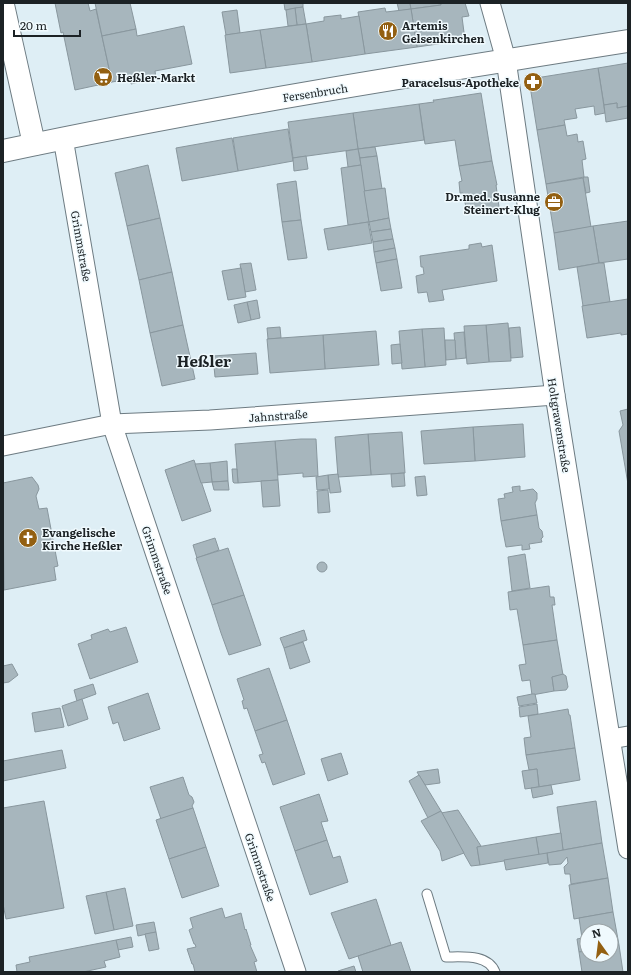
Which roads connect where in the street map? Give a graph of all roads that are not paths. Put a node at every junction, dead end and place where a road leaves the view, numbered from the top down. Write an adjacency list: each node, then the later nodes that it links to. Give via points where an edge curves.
1 (490, 3): 4 (street, Holtgrawenstraße)
2 (3, 5): 6 (street)
3 (628, 41): 4 (street, Fersenbruch)
4 (506, 60): 5 (street, Fersenbruch, via 202,111); 8 (street, Holtgrawenstraße)
5 (63, 138): 6 (street, Fersenbruch); 9 (street, Grimmstraße)
6 (34, 144): 7 (street, Fersenbruch)
7 (3, 151)
8 (555, 395): 9 (street, Jahnstraße, via 210,420); 11 (street, Holtgrawenstraße)
9 (112, 424): 10 (street, Jahnstraße); 14 (street, Grimmstraße)
10 (3, 446)
11 (620, 737): 12 (street, Holtgrawenstraße)
12 (628, 849)
13 (427, 894): 15 (lane, via 446,957 485,960 493,966)
14 (296, 972)
15 (495, 972)

